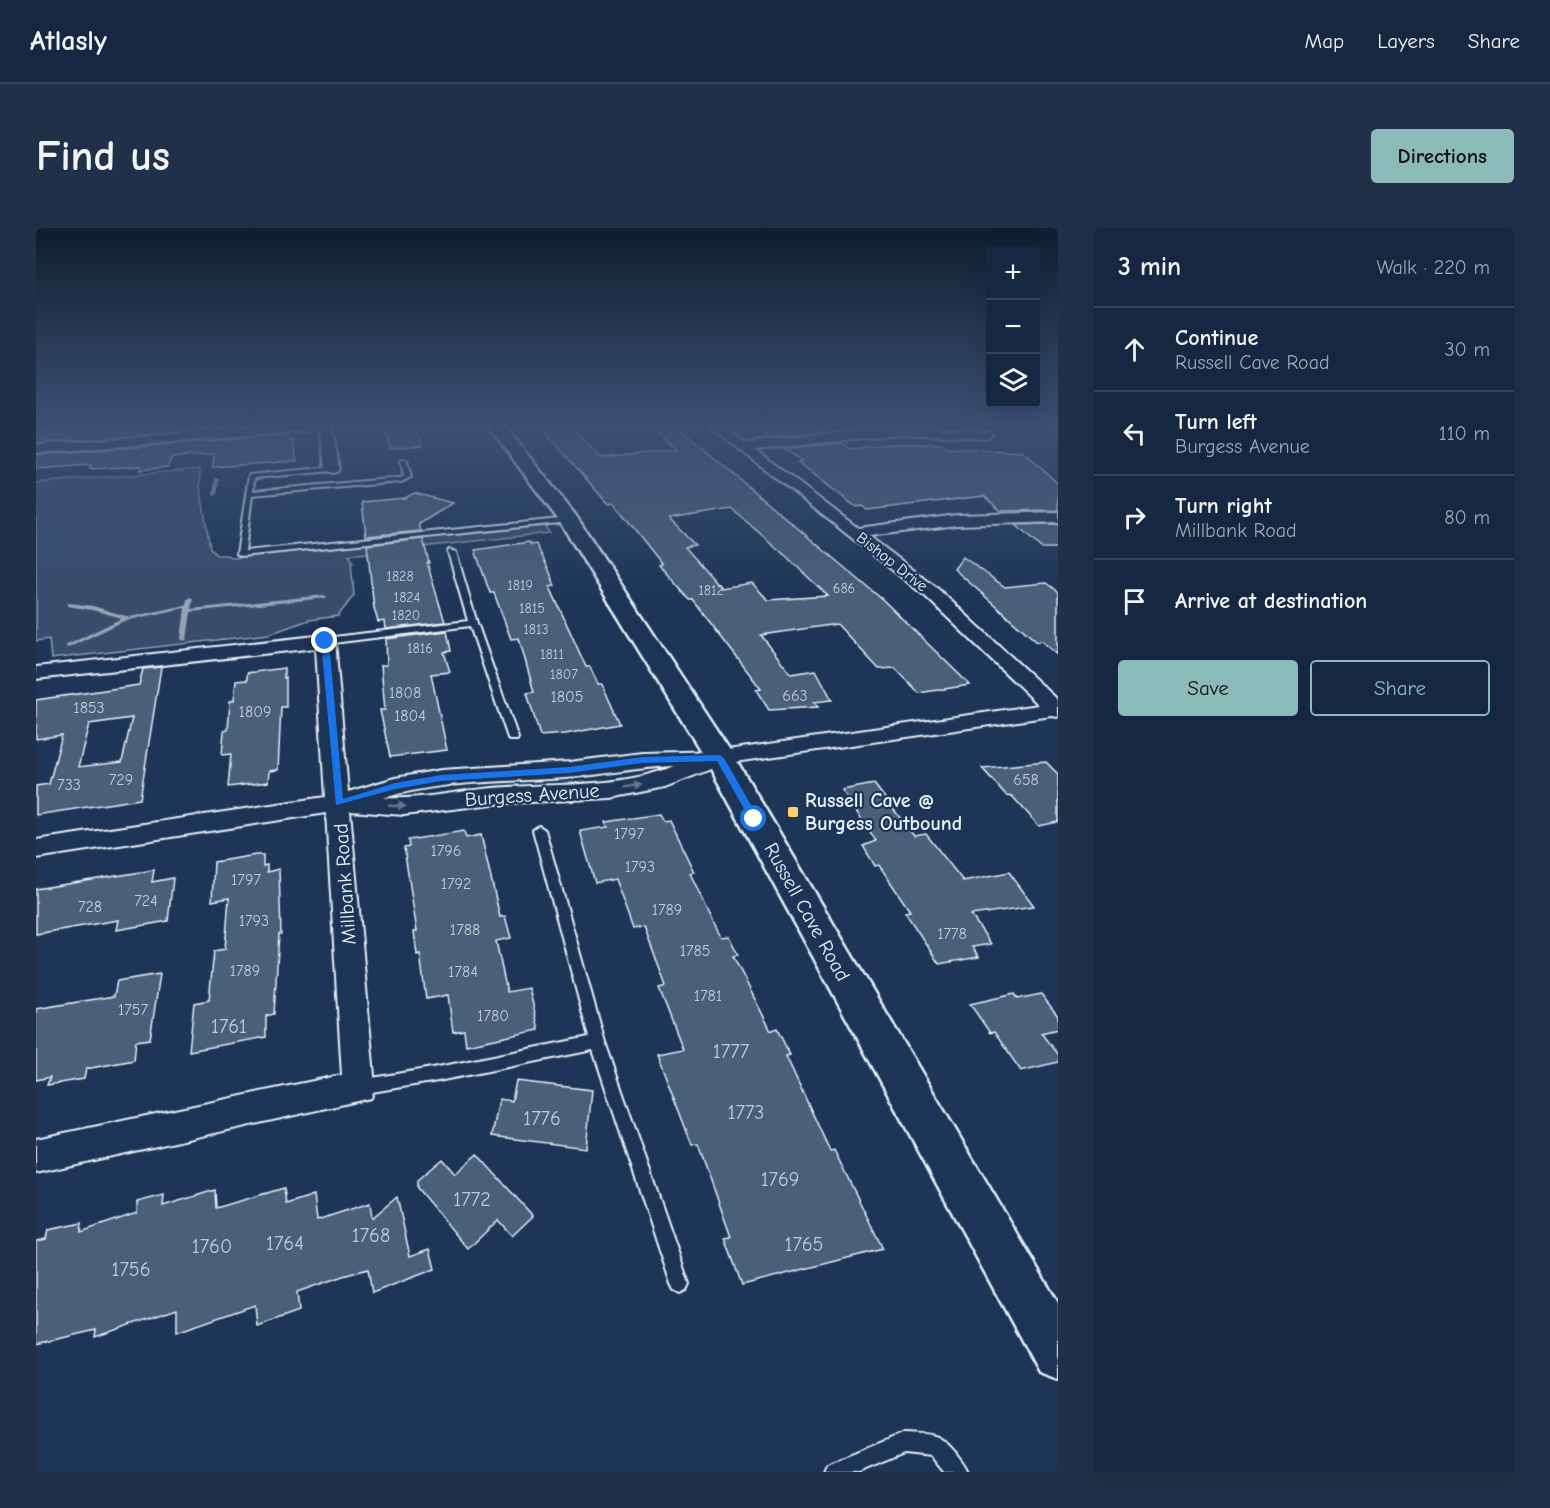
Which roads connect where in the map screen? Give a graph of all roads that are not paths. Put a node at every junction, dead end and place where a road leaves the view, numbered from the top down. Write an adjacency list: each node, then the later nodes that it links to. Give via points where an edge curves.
1 (250, 483): 5 (lane)
2 (365, 483): 5 (lane)
3 (541, 483): 7 (main road, Russell Cave Road)
4 (789, 483): 8 (street, Bishop Drive)
5 (249, 493): 7 (lane, via 241,554)
6 (1058, 518): 8 (street, via 957,520)
7 (569, 520): 15 (main road, Russell Cave Road)
8 (855, 533): 13 (street, Bishop Drive, via 930,592)
9 (452, 552): 10 (lane)
10 (473, 623): 11 (lane); 14 (lane)
11 (325, 641): 12 (street); 16 (street, Millbank Road)
12 (36, 673)
13 (1057, 710): 15 (street, Burgess Avenue)
14 (513, 738)
15 (720, 758): 16 (street, Burgess Avenue, via 657,782 611,790 493,796 404,807); 23 (main road, Russell Cave Road)
16 (339, 803): 18 (street, Burgess Avenue); 20 (street, Millbank Road)
17 (539, 830): 19 (lane)
18 (36, 849)
19 (598, 1042): 20 (lane); 22 (lane)
20 (359, 1087): 21 (street)
21 (36, 1156)
22 (680, 1284)
23 (1058, 1353)
24 (834, 1472): 25 (lane, via 904,1443 936,1446)
25 (958, 1472)

